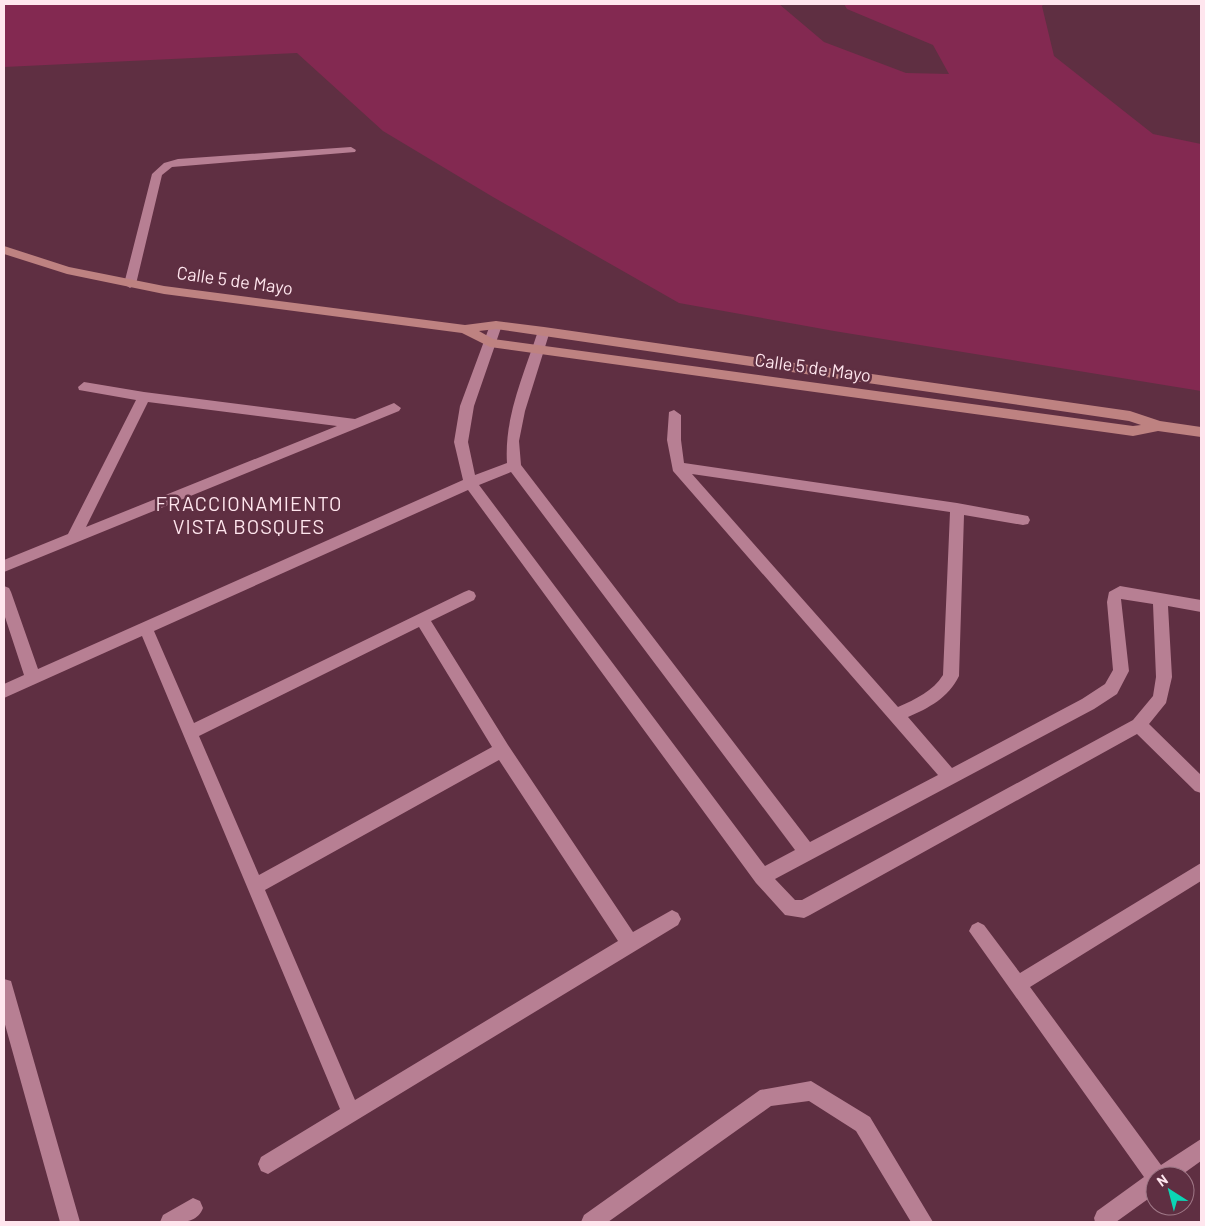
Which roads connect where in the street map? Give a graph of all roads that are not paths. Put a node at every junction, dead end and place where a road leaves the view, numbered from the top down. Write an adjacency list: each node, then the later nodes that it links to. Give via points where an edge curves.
1 (351, 150): 3 (street, via 178,162 163,168 157,174)
2 (4, 250): 3 (street, Calle 5 de Mayo, via 42,264)
3 (130, 284): 5 (street, Calle 5 de Mayo)
4 (496, 325): 5 (street, Calle 5 de Mayo); 6 (street, Calle 5 de Mayo); 7 (street)
5 (465, 329): 7 (street, Calle 5 de Mayo)
6 (544, 331): 8 (street); 14 (street, Calle 5 de Mayo, via 1130,416)
7 (490, 343): 8 (street, Calle 5 de Mayo); 18 (street, via 467,406 462,442)
8 (539, 348): 14 (street, Calle 5 de Mayo, via 1124,430); 16 (street, via 518,410 512,441)
9 (84, 386): 10 (street)
10 (144, 397): 13 (street); 21 (street)
11 (394, 408): 13 (street)
12 (674, 415): 17 (street)
13 (356, 423): 21 (street)
14 (1159, 426): 15 (street, Calle 5 de Mayo)
15 (1201, 432)
16 (514, 466): 18 (street); 37 (street)
17 (678, 467): 19 (street); 31 (street)
18 (470, 483): 28 (street); 39 (street)
19 (957, 508): 20 (street); 31 (street, via 951,676 944,689 930,700)
20 (1023, 520)
21 (73, 538): 22 (street)
22 (4, 566)
23 (4, 592): 29 (street)
24 (469, 596): 27 (street)
25 (1160, 600): 26 (street); 32 (street, via 1164,677 1160,698); 35 (street, via 1120,592 1114,596 1121,671 1111,689)
26 (1201, 606)
27 (422, 619): 33 (street); 34 (street)
28 (146, 629): 29 (street); 33 (street)
29 (33, 678): 30 (street)
30 (4, 691)
31 (896, 715): 35 (street)
32 (1140, 725): 36 (street); 39 (street, via 804,909 791,909)
33 (191, 732): 40 (street)
34 (502, 750): 40 (street); 43 (street)
35 (949, 776): 37 (street)
36 (1201, 786)
37 (808, 853): 39 (street)
38 (1201, 871): 44 (street)
39 (762, 877)
40 (255, 886): 46 (street)
41 (672, 919): 43 (street)
42 (978, 931): 44 (street)
43 (630, 943): 46 (street)
44 (1017, 985): 49 (street)
45 (4, 988): 54 (street)
46 (351, 1114): 48 (street)
47 (1201, 1148): 50 (street)
48 (268, 1164)
49 (1149, 1166)
50 (1177, 1166)
51 (1145, 1189): 53 (street)
52 (193, 1208): 55 (street)
53 (1104, 1218)
54 (70, 1222)
55 (170, 1222)
56 (591, 1222): 57 (street, via 767,1097 811,1091 863,1124)
57 (922, 1222)

